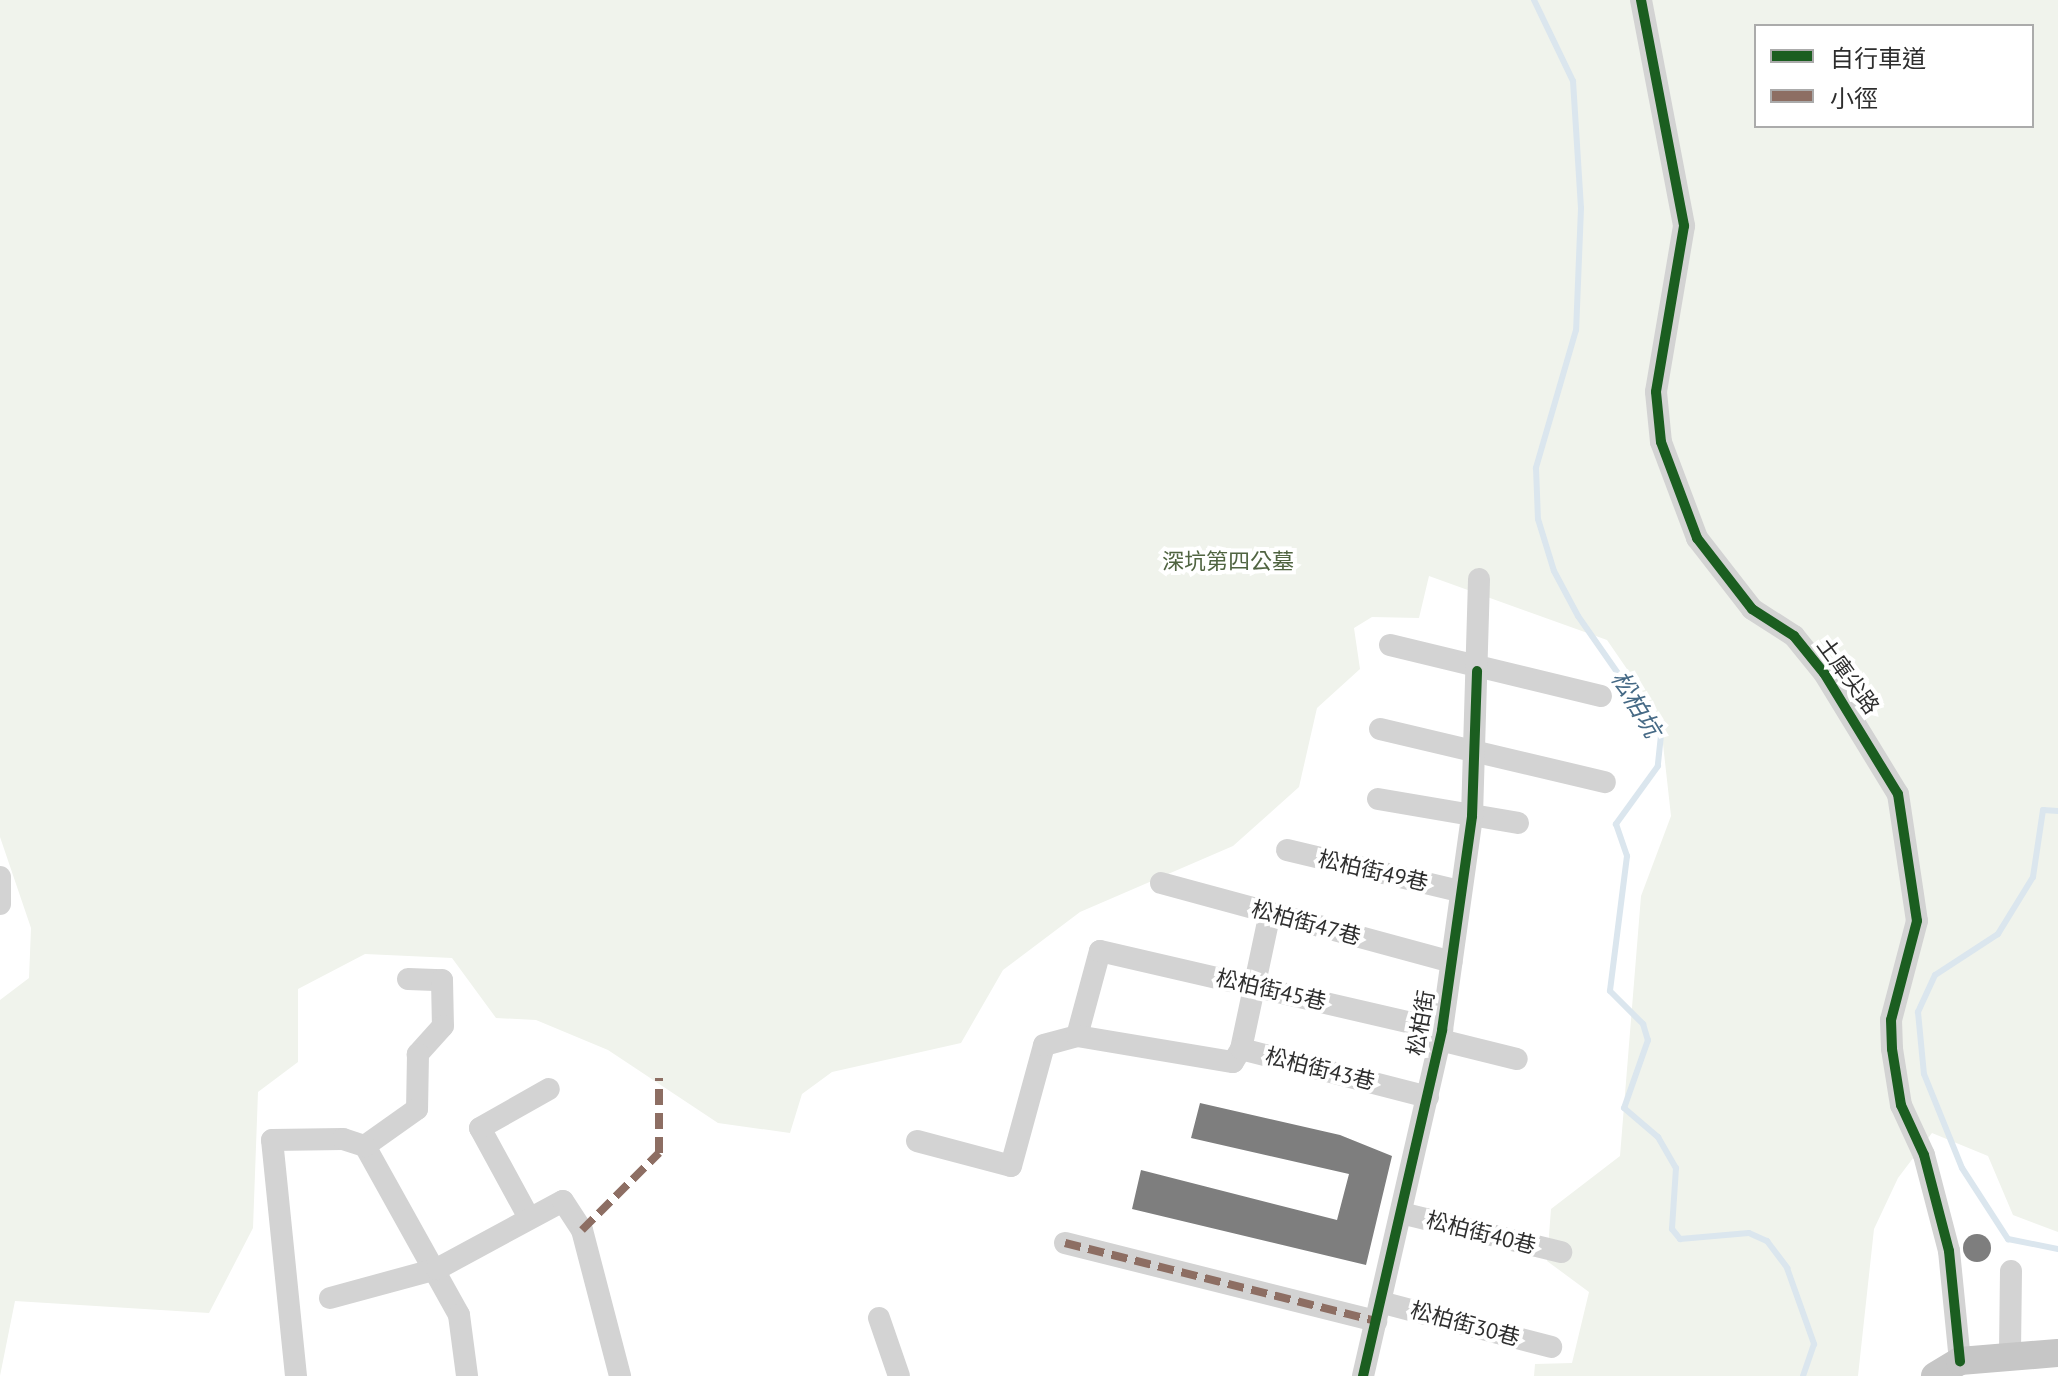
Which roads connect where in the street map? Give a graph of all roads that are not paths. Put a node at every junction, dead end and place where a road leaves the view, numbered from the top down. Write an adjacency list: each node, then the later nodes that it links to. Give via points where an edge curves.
1 (1641, 0): 41 (street, 土庫尖路, via 1684,226 1656,392 1661,442 1697,538 1752,609 1794,636 1824,673 1898,794 1917,921 1891,1020 1892,1049 1901,1105 1924,1155 1949,1251)
2 (1479, 579): 4 (street, 松柏街)
3 (1390, 645): 4 (street)
4 (1477, 671): 5 (street); 7 (street, 松柏街)
5 (1601, 696)
6 (1380, 729): 7 (street)
7 (1476, 752): 8 (street); 10 (street, 松柏街)
8 (1605, 782)
9 (1378, 799): 10 (street)
10 (1472, 816): 11 (street); 15 (street, 松柏街)
11 (1518, 823)
12 (1287, 850): 15 (street, 松柏街49巷)
13 (0, 877): 16 (street)
14 (1161, 883): 17 (street, 松柏街47巷)
15 (1459, 891): 18 (street, 松柏街)
16 (0, 904)
17 (1270, 913): 18 (street, 松柏街47巷); 20 (street)
18 (1451, 962): 21 (street, 松柏街)
19 (408, 979): 28 (street, via 442,980 443,1026 418,1054 417,1109)
20 (1255, 986): 21 (street, 松柏街45巷); 22 (street, 松柏街45巷, via 1100,951); 23 (street)
21 (1441, 1035): 24 (street, 松柏街45巷); 26 (street, 松柏街)
22 (1077, 1036): 23 (street, 松柏街43巷, via 1233,1062); 27 (street, via 1044,1045 1011,1166)
23 (1241, 1049): 26 (street, 松柏街43巷)
24 (1517, 1059)
25 (549, 1089): 30 (street, via 480,1128)
26 (1428, 1097): 29 (street, 松柏街)
27 (917, 1141)
28 (365, 1146): 33 (street); 42 (street, via 343,1139 272,1140)
29 (1401, 1213): 32 (street, 松柏街40巷); 36 (street, 松柏街)
30 (528, 1216): 33 (street); 44 (street, via 563,1201 574,1209)
31 (1065, 1243): 36 (street, 松柏街30巷)
32 (1561, 1252)
33 (437, 1269): 35 (street); 43 (street, via 459,1315)
34 (2011, 1271): 39 (street)
35 (330, 1298)
36 (1378, 1311): 38 (street, 松柏街30巷); 46 (street, 松柏街)
37 (879, 1318): 45 (street)
38 (1551, 1347)
39 (2010, 1352): 40 (main road); 41 (main road)
40 (2058, 1353)
41 (1960, 1361): 47 (main road)
42 (296, 1376)
43 (467, 1376)
44 (620, 1376)
45 (899, 1376)
46 (1363, 1376)
47 (1935, 1376)

